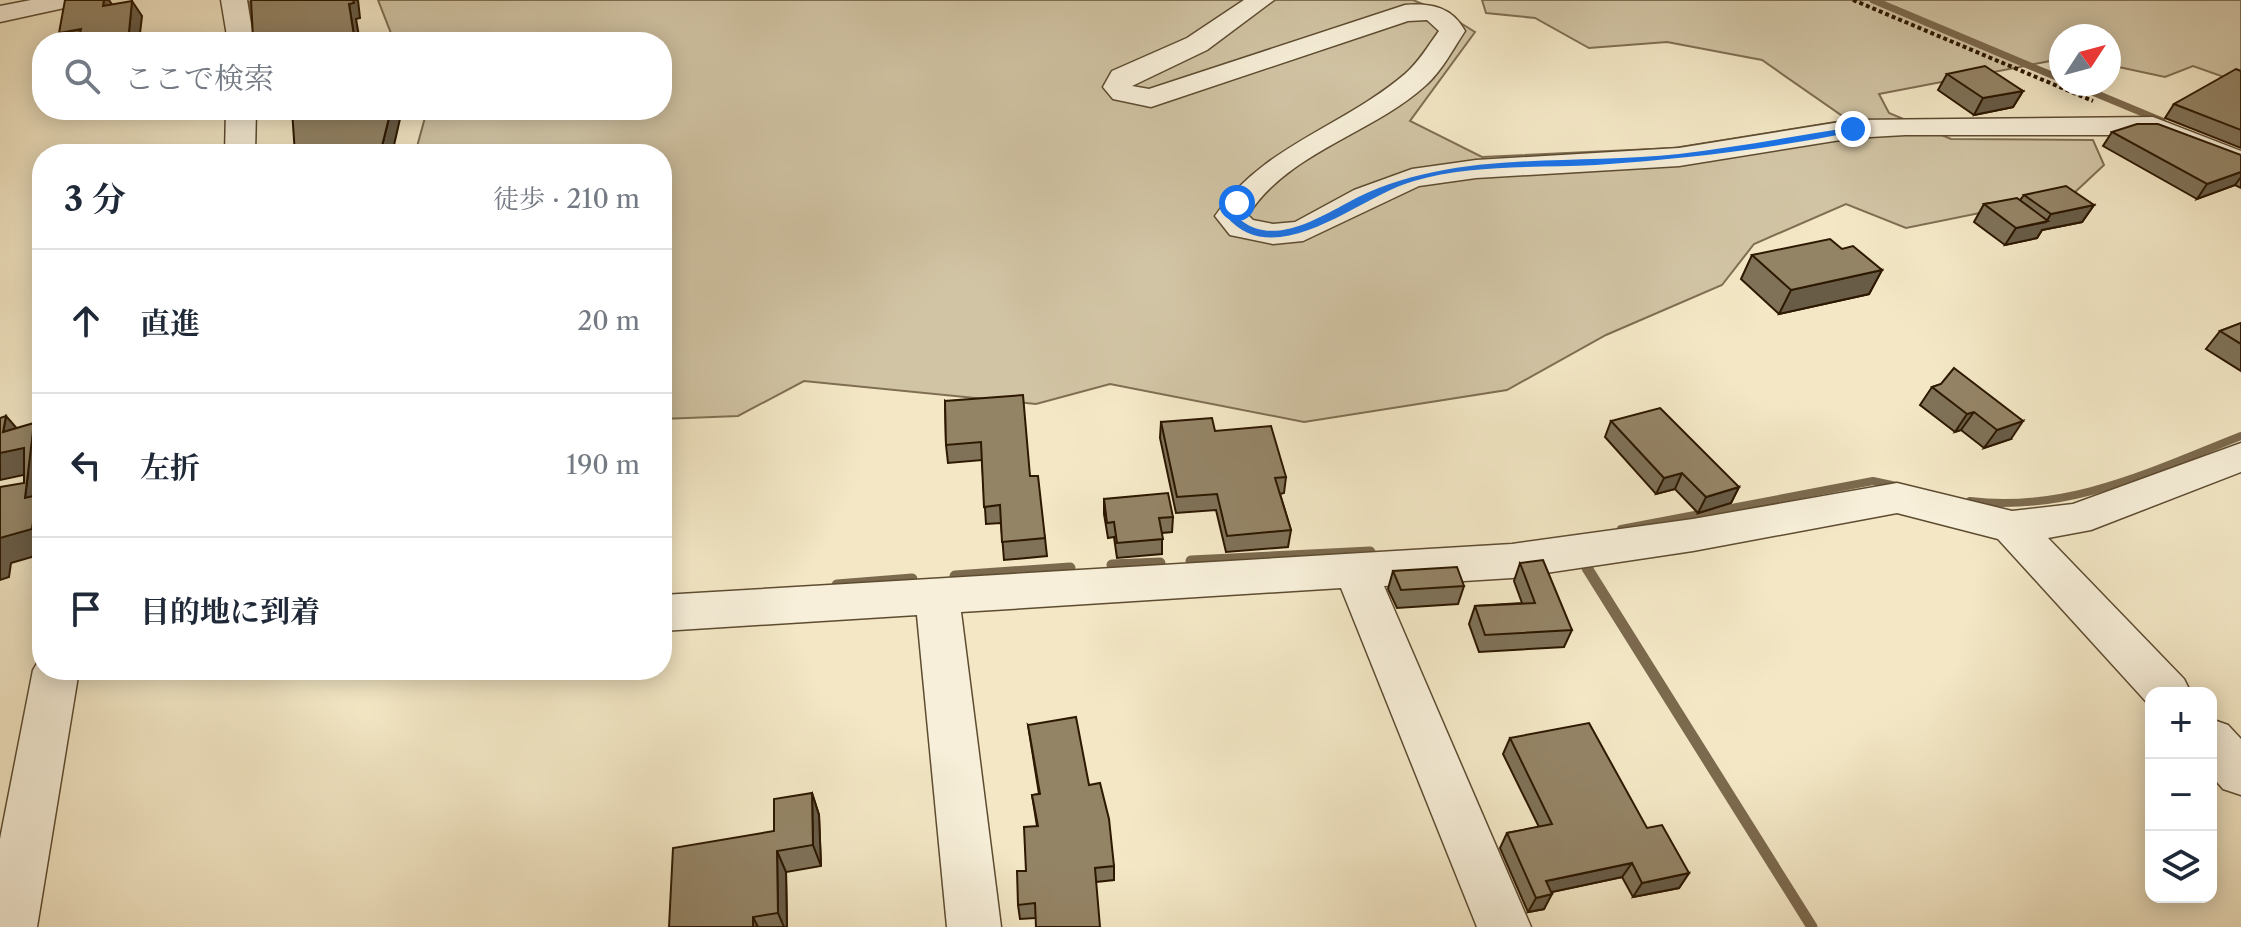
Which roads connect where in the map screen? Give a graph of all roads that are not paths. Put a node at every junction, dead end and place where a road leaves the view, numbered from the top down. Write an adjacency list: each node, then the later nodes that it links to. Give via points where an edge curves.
1 (69, 0): 4 (street)
2 (234, 0): 5 (street)
3 (1261, 0): 8 (street, via 1197,44 1122,77 1117,87 1151,98 1405,13 1435,14 1448,21 1452,31 1415,81 1292,159 1237,203 1231,216 1242,228 1273,234 1303,231 1412,178 1679,157 1853,129 2153,126)
4 (0, 14)
5 (240, 32)
6 (241, 120): 7 (street)
7 (240, 144)
8 (2241, 162)
9 (2241, 457): 10 (street, via 2076,519)
10 (2012, 527): 11 (street, via 1897,498 1512,561); 15 (street)
11 (1356, 570): 12 (street); 20 (street)
12 (937, 594): 13 (street); 19 (street)
13 (672, 612)
14 (54, 680): 18 (street)
15 (2161, 687)
16 (2217, 747): 17 (street)
17 (2241, 773)
18 (10, 927)
19 (974, 927)
20 (1504, 927)

